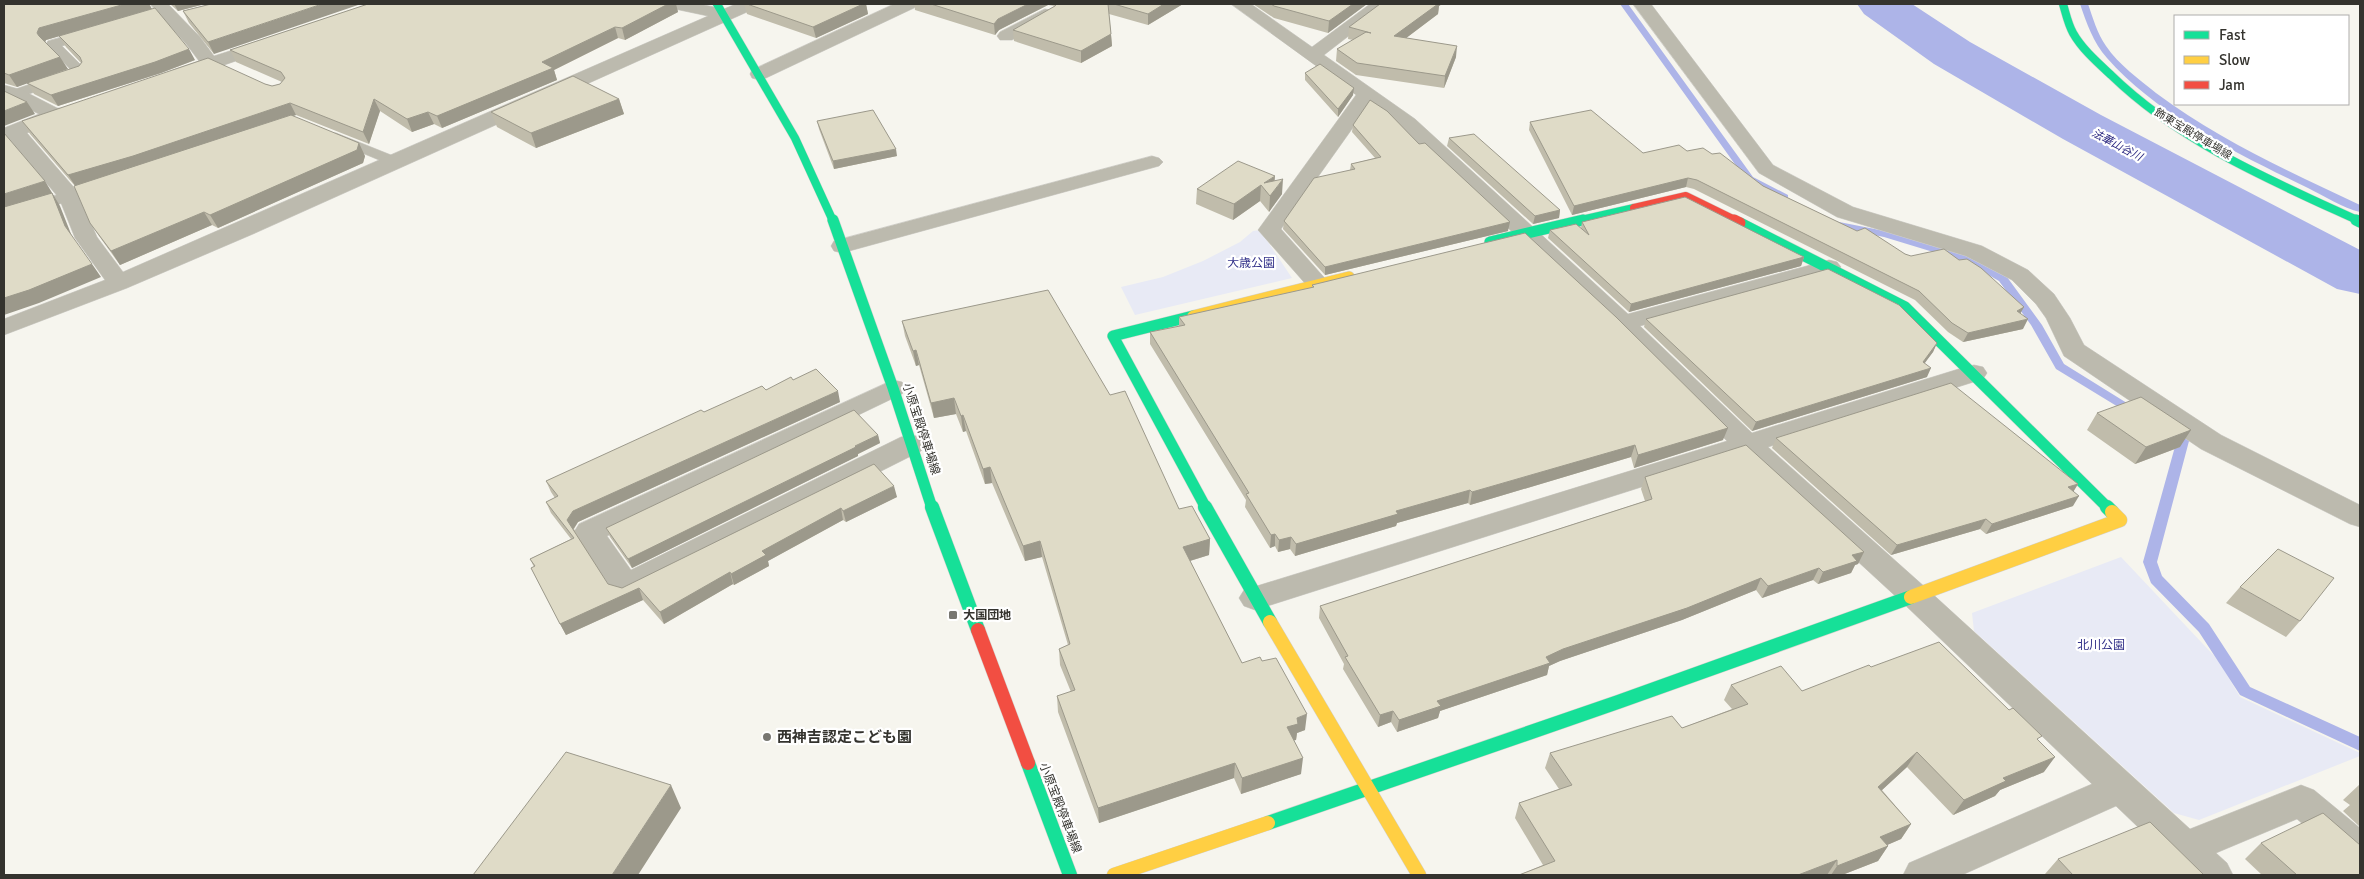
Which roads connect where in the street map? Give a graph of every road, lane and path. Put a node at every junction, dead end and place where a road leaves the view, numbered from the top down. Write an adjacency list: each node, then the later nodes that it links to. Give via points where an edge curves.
1 (676, 4): 9 (street)
2 (750, 4): 9 (street)
3 (908, 4): 18 (street)
4 (1024, 4): 13 (street, via 1052,10)
5 (1240, 4): 15 (street)
6 (1381, 4): 15 (street)
7 (1642, 4): 43 (street, via 1766,169 1845,212 1974,251 2020,275 2045,299 2073,350 2211,442)
8 (2063, 4): 29 (street, 飾東宝殿停車場線, via 2073,34 2103,71 2159,115 2240,162)
9 (720, 9): 18 (street, 小原宝殿停車場線); 24 (street)
10 (161, 13): 11 (street); 16 (street, via 194,41)
11 (192, 14)
12 (100, 30): 20 (lane, via 53,44 80,72)
13 (1006, 36)
14 (286, 38): 16 (street)
15 (1313, 55): 21 (street)
16 (212, 62): 17 (street); 19 (street)
17 (238, 72)
18 (759, 74): 32 (street, 小原宝殿停車場線, via 795,138)
19 (159, 82)
20 (10, 92): 23 (street, via 66,112)
21 (1368, 93): 30 (street, via 1408,122); 36 (street, via 1269,230)
22 (324, 132): 24 (lane)
23 (9, 133): 27 (street)
24 (396, 162): 35 (street)
25 (1152, 162): 32 (street)
26 (98, 188): 27 (lane)
27 (69, 196): 28 (lane); 35 (street, via 86,238)
28 (4, 216)
29 (2360, 222)
30 (1528, 233): 31 (street); 33 (street, via 1686,196); 37 (street)
31 (1480, 245)
32 (842, 246): 40 (street, 小原宝殿停車場線)
33 (1828, 267): 37 (street); 39 (street, via 1905,307)
34 (1356, 275): 36 (street)
35 (119, 283): 38 (street)
36 (1318, 284): 45 (street, via 1113,336 1173,452)
37 (1624, 323): 42 (street)
38 (4, 328)
39 (1974, 374): 42 (street); 44 (street, via 2120,520)
40 (893, 388): 41 (street, 小原宝殿停車場線); 41 (street, via 588,532 626,586)
41 (911, 444): 51 (street, 小原宝殿停車場線)
42 (1748, 445): 44 (street); 45 (street)
43 (2360, 517)
44 (1915, 596): 46 (street); 47 (street)
45 (1255, 598): 47 (street)
46 (2122, 787): 48 (street); 50 (street)
47 (1369, 790): 52 (street); 53 (street)
48 (2186, 848): 49 (street, via 2301,801); 55 (street)
49 (2360, 850)
50 (1967, 867): 54 (street)
51 (1070, 875)
52 (1114, 875)
53 (1419, 875)
54 (1922, 875)
55 (2214, 875)

